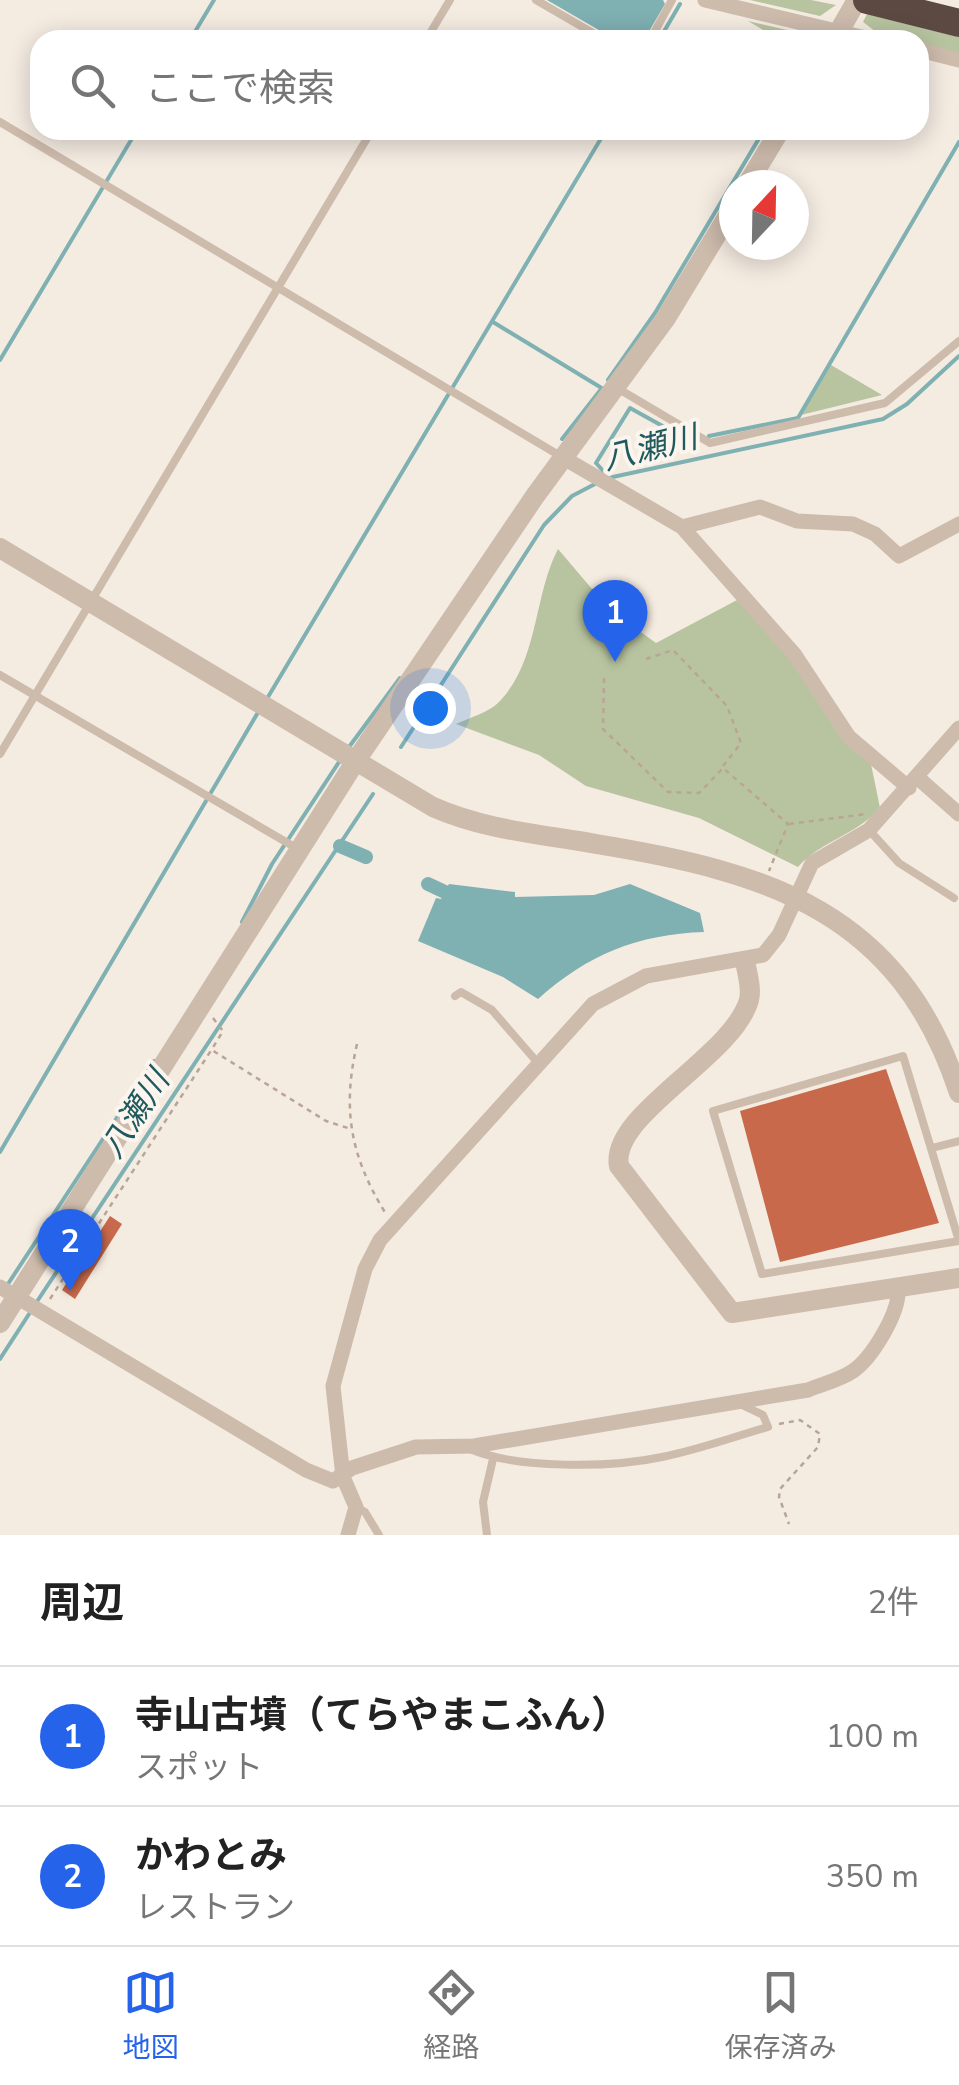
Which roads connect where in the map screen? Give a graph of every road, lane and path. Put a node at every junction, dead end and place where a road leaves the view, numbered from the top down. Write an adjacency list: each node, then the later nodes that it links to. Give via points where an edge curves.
1 (450, 0): 8 (lane)
2 (536, 0): 9 (lane)
3 (672, 0): 10 (lane)
4 (706, 0): 11 (street)
5 (857, 0): 12 (street)
6 (878, 3): 7 (highway)
7 (959, 23)
8 (432, 30)
9 (588, 30)
10 (656, 30)
11 (815, 30)
12 (840, 30)
13 (929, 52): 14 (street)
14 (959, 60)
15 (0, 122): 17 (lane)
16 (30, 140): 22 (lane)
17 (30, 140)
18 (366, 140): 22 (lane)
19 (774, 140): 20 (street)
20 (756, 170)
21 (719, 231): 24 (street)
22 (279, 287): 25 (lane); 29 (lane)
23 (959, 340): 24 (lane, via 885,403 710,443)
24 (616, 388): 25 (street)
25 (562, 457): 27 (street); 36 (street)
26 (959, 524): 27 (street, via 899,556 852,524 797,521 760,507)
27 (682, 527): 38 (street, via 795,655 849,737)
28 (0, 548): 29 (street)
29 (91, 602): 33 (lane); 36 (street)
30 (646, 658): 37 (path, via 673,650 727,706 741,742)
31 (0, 675): 33 (lane)
32 (604, 678): 37 (path, via 603,728 668,792 700,793)
33 (35, 696): 35 (lane); 42 (lane)
34 (959, 728): 38 (street)
35 (0, 754)
36 (356, 759): 42 (street); 44 (street, via 455,817 672,858)
37 (722, 768): 40 (path)
38 (913, 782): 39 (street); 41 (street)
39 (959, 814)
40 (788, 824): 41 (path, via 873,813); 43 (path)
41 (874, 825): 44 (street, via 812,863); 45 (lane, via 899,863)
42 (298, 850): 59 (street)
43 (768, 872)
44 (794, 895): 46 (street, via 773,944); 52 (street, via 844,926 908,986 931,1020)
45 (954, 898)
46 (745, 961): 51 (street, via 633,981 580,1014); 58 (street, via 750,989 744,1010 702,1063 642,1114 620,1149 620,1166 732,1314)
47 (455, 996): 51 (lane, via 461,992 492,1010)
48 (209, 1014): 50 (path, via 223,1031)
49 (356, 1044): 53 (path, via 346,1090)
50 (214, 1050): 53 (path, via 326,1122); 60 (path)
51 (537, 1062): 56 (street)
52 (959, 1093)
53 (351, 1130): 56 (path)
54 (959, 1141): 55 (lane)
55 (932, 1148): 55 (lane, via 902,1056 713,1111 762,1274 959,1241)
56 (393, 1224): 66 (street, via 365,1270 333,1386)
57 (959, 1278): 58 (street)
58 (898, 1289): 62 (street, via 900,1305 855,1370 808,1390)
59 (14, 1295): 60 (street); 61 (street)
60 (42, 1312): 66 (street, via 306,1470 333,1481)
61 (0, 1323)
62 (738, 1403): 63 (lane, via 764,1415); 64 (street)
63 (768, 1427): 65 (lane, via 654,1459); 68 (path, via 800,1420 820,1434 818,1447 780,1489)
64 (465, 1446): 65 (lane); 66 (street, via 416,1447)
65 (493, 1459): 71 (lane, via 483,1502)
66 (343, 1477): 67 (street)
67 (356, 1506): 69 (street); 70 (lane)
68 (790, 1524)
69 (348, 1535)
70 (378, 1535)
71 (487, 1535)

